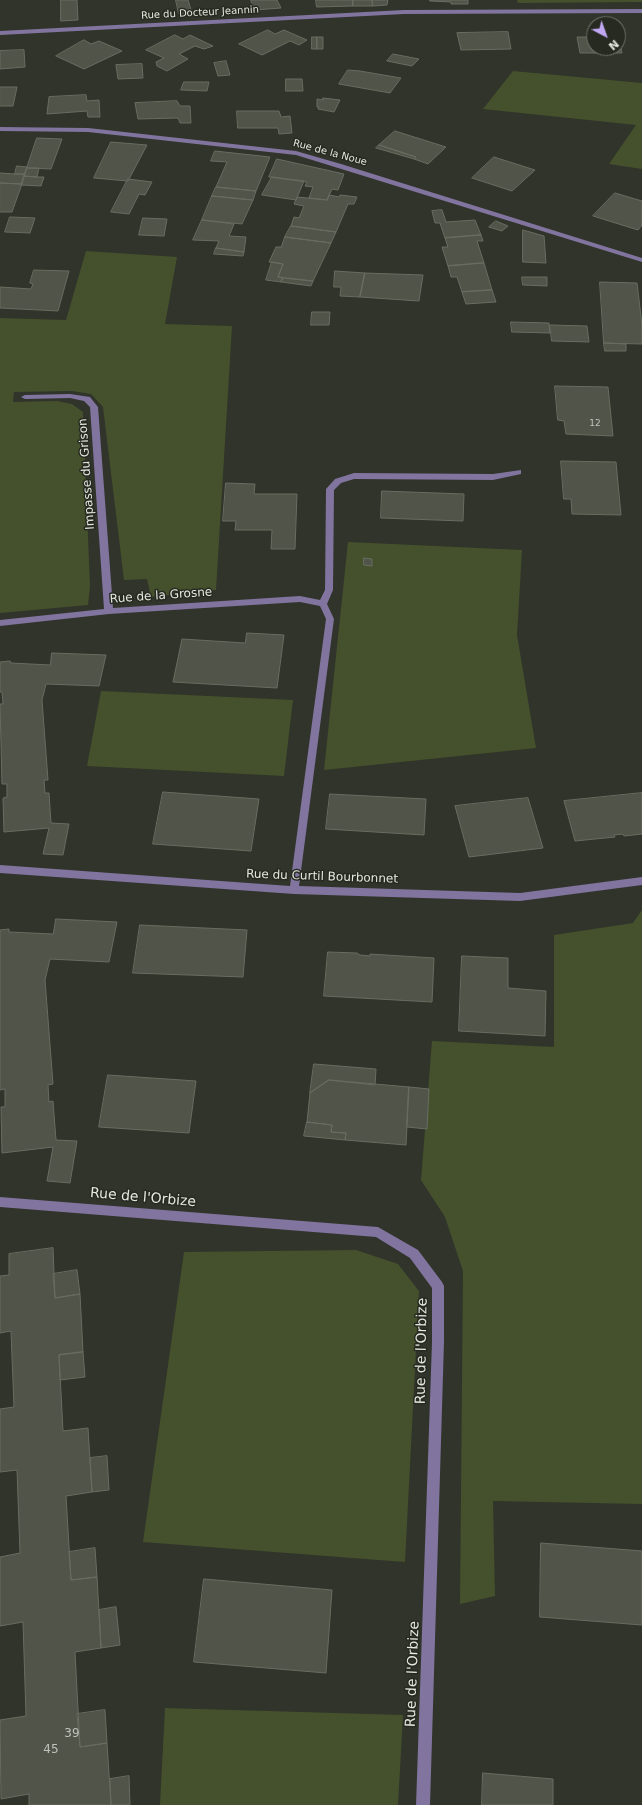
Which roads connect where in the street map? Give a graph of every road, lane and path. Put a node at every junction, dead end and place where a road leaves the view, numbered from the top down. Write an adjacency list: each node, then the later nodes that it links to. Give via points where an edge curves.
1 (642, 10): 2 (street, Rue du Docteur Jeannin, via 404,12)
2 (0, 33)
3 (0, 129): 4 (street, Rue de la Noue, via 88,130 296,153)
4 (642, 260)
5 (25, 397): 8 (street, Impasse du Grison, via 70,396 87,399 94,407)
6 (518, 472): 7 (street, via 493,477 354,476 338,481 330,489 329,590)
7 (323, 604): 8 (street, Rue de la Grosne, via 300,599); 12 (street, via 330,618)
8 (109, 611): 9 (street, Rue de la Grosne)
9 (0, 623)
10 (0, 869): 12 (street, Rue du Curtil Bourbonnet)
11 (642, 881): 12 (street, Rue du Curtil Bourbonnet, via 520,897)
12 (294, 890)
13 (0, 1202): 14 (street, Rue de l'Orbize, via 378,1232 414,1254 438,1286)
14 (424, 1805)

